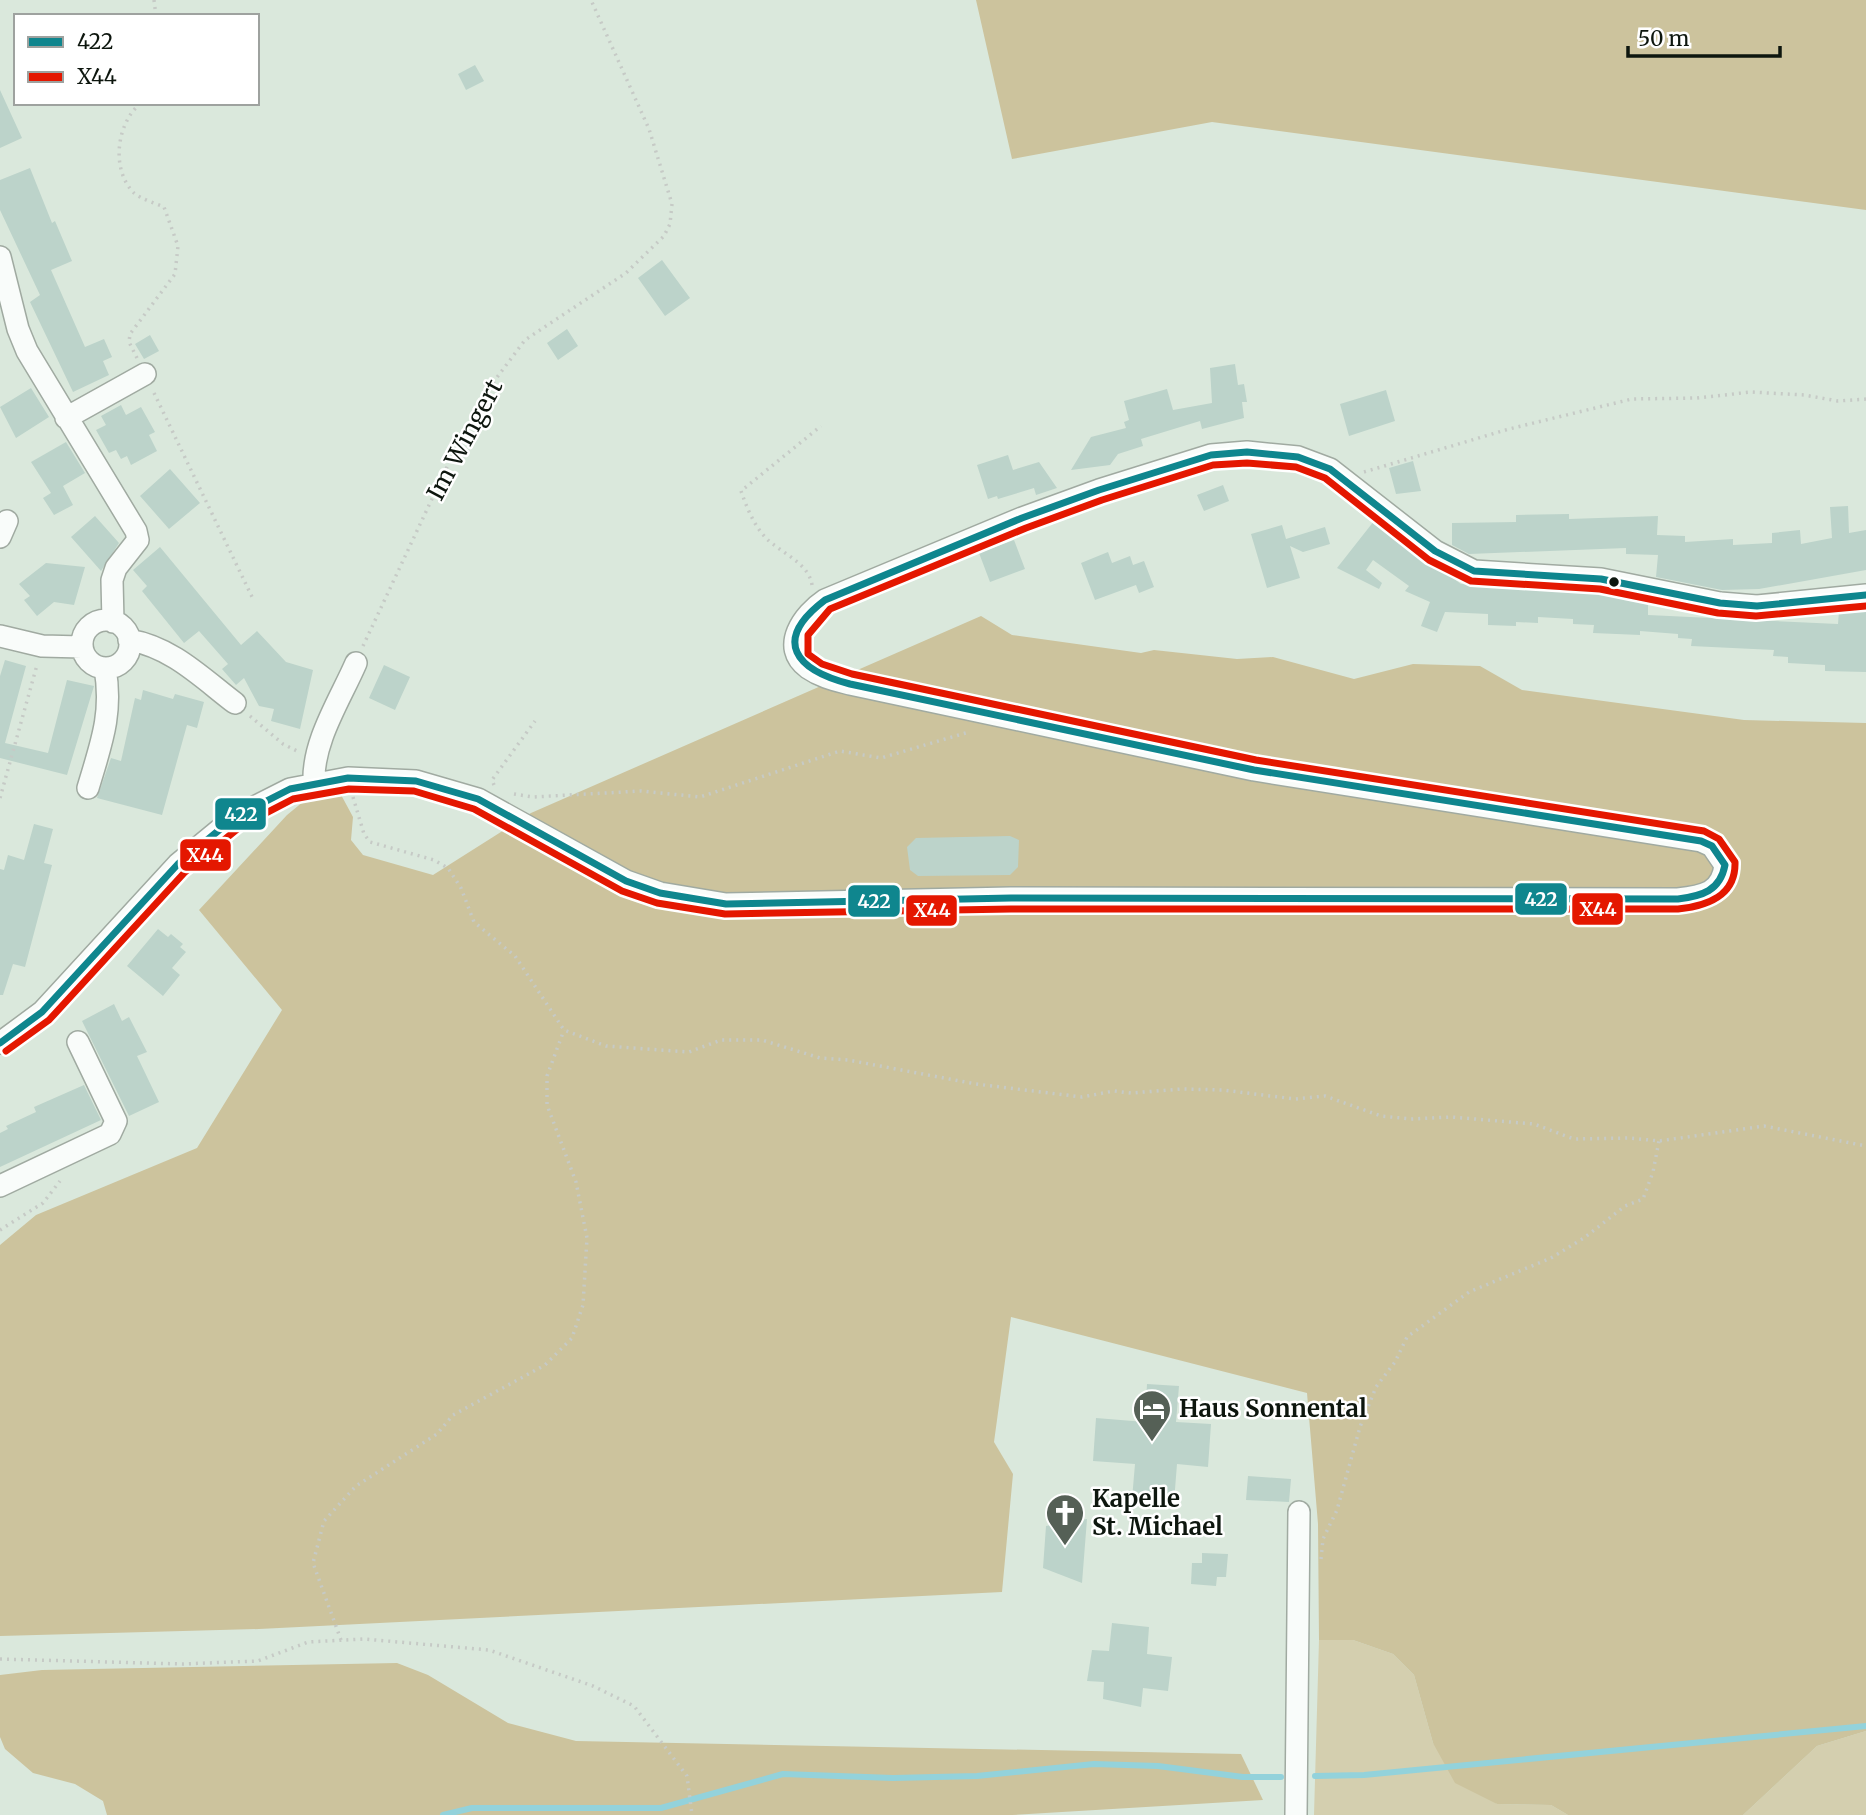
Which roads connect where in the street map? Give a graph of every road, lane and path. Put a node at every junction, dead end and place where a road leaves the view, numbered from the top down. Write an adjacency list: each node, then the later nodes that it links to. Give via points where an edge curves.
1 (591, 0): 17 (path, Im Wingert, via 649,129 672,204 670,224 664,236 626,273 524,340 486,392)
2 (139, 105): 4 (path, via 126,122 118,148 122,170 134,192 164,207 178,246 175,274 130,334 129,342)
3 (0, 257): 6 (street, via 22,340)
4 (145, 374): 6 (street); 10 (path)
5 (1866, 399): 8 (path, via 1838,401 1751,392 1632,399 1395,461)
6 (66, 418): 12 (street, via 136,531 138,540 112,580)
7 (821, 426): 11 (path, via 741,491 768,540 792,556 813,582 809,591)
8 (1346, 480): 9 (street, via 1435,551 1474,571 1601,579 1757,606); 11 (street, via 1330,469 1274,453 1211,455 1086,495)
9 (1866, 595)
10 (254, 601)
11 (818, 604): 20 (street, via 801,622 794,639 796,653 813,671 850,684)
12 (113, 622): 14 (street); 16 (street, via 90,626)
13 (0, 636): 15 (street)
14 (129, 640): 18 (street, via 124,660); 19 (street, via 167,651)
15 (42, 646): 16 (street); 27 (path)
16 (82, 647): 18 (street, via 85,658)
17 (355, 663): 22 (street)
18 (105, 668): 25 (street, via 109,707)
19 (235, 703): 22 (path, via 283,744)
20 (995, 713): 26 (path, via 989,725 908,751 881,758 840,751 700,797 641,791 533,797); 28 (street, via 1254,770 1701,841 1720,855 1725,865 1723,877 1710,893 1678,899 1011,898 726,904 660,893 626,881)
21 (535, 721): 28 (path, via 492,780 494,787)
22 (316, 759): 24 (street)
23 (348, 778): 24 (street); 28 (street, via 416,781); 29 (path, via 370,842 448,868 474,922 514,956)
24 (314, 783): 31 (street, via 258,804 208,838 136,908 42,1012)
25 (88, 788)
26 (506, 793)
27 (0, 798)
28 (478, 799)
29 (564, 1030): 32 (path, via 606,1046 689,1052 721,1040 762,1040 820,1058 1082,1097 1182,1089 1295,1099 1325,1096 1381,1116 1489,1119 1534,1124 1574,1139); 39 (path, via 547,1076 548,1105 576,1182 587,1238 583,1305 572,1338 545,1365 453,1415 438,1434 356,1486 324,1521 313,1563)
30 (78, 1042): 34 (street, via 116,1121 115,1129)
31 (0, 1043)
32 (1658, 1141): 33 (path, via 1765,1126); 38 (path, via 1643,1199 1625,1206 1551,1258 1469,1293 1407,1337 1376,1387 1360,1427 1337,1510 1323,1539 1321,1561)
33 (1866, 1146)
34 (58, 1158): 35 (street); 36 (path, via 60,1182 43,1203)
35 (0, 1186)
36 (0, 1230)
37 (1299, 1512): 38 (street)
38 (1297, 1556): 41 (street)
39 (341, 1640): 40 (path, via 308,1642 258,1661 182,1664); 42 (path, via 489,1650 593,1686 634,1706 688,1776)
40 (0, 1659)
41 (1297, 1805)
42 (692, 1815)

